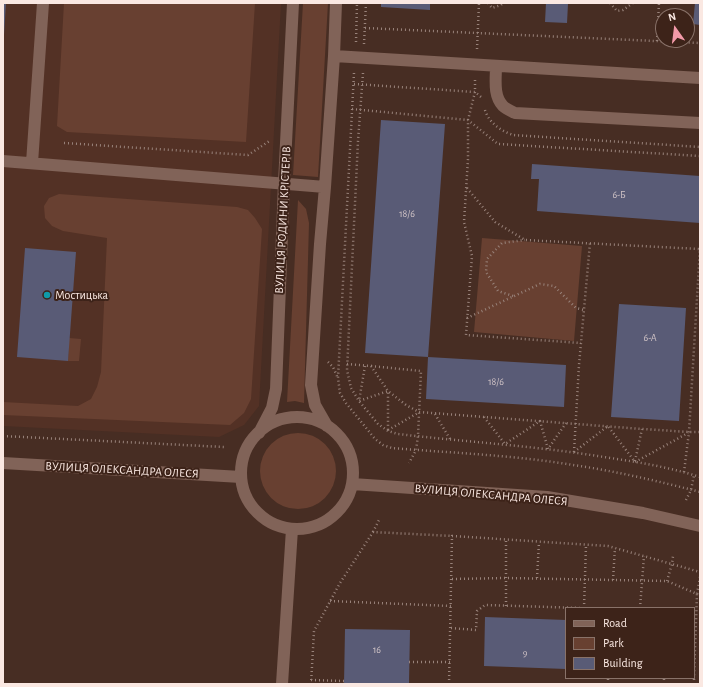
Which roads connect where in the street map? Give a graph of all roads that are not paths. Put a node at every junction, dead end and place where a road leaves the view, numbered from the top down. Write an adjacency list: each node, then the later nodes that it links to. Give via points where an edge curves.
1 (43, 3): 9 (street)
2 (294, 3): 10 (street, ВУЛИЦЯ РОДИНИ КРІСТЕРІВ)
3 (336, 3): 4 (street)
4 (334, 56): 5 (street); 11 (street)
5 (496, 66): 6 (street); 7 (street, via 498,99 504,107 515,112)
6 (700, 78)
7 (700, 123)
8 (3, 161): 9 (street)
9 (32, 163): 10 (street)
10 (284, 183): 11 (street); 13 (street, ВУЛИЦЯ РОДИНИ КРІСТЕРІВ, via 276,389 272,408)
11 (325, 187): 12 (street, via 311,385 315,405)
12 (327, 426): 13 (street, via 312,419 286,418 267,426); 16 (street, via 339,436 348,449 353,465)
13 (259, 433): 15 (street, via 247,449)
14 (3, 463): 15 (street, ВУЛИЦЯ ОЛЕКСАНДРА ОЛЕСЯ)
15 (241, 477): 18 (street, via 246,496 261,516 284,528)
16 (352, 484): 17 (street, ВУЛИЦЯ ОЛЕКСАНДРА ОЛЕСЯ, via 547,497); 18 (street, via 345,502 332,517 316,526)
17 (700, 526)
18 (292, 528): 19 (street)
19 (282, 684)

